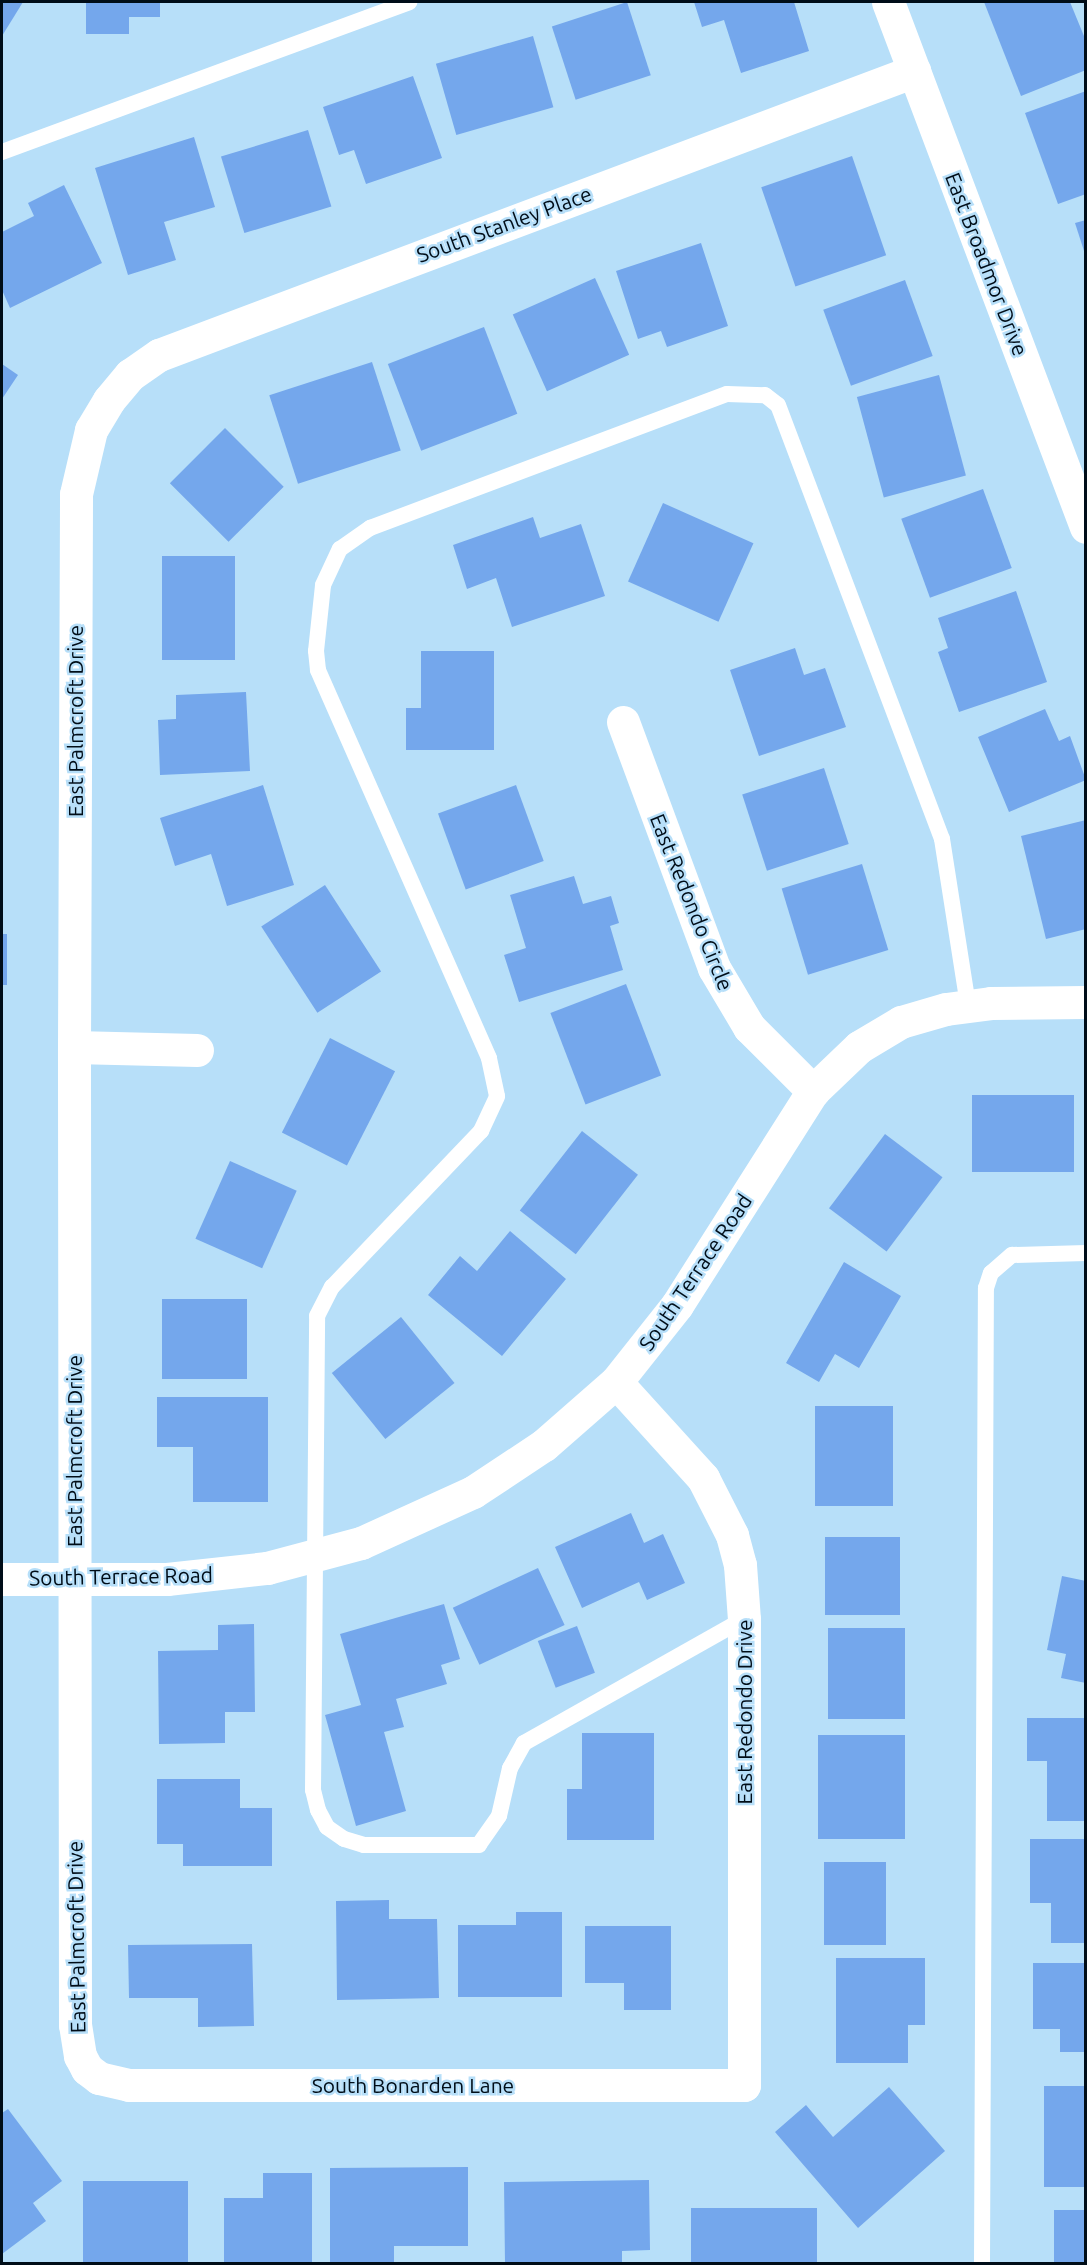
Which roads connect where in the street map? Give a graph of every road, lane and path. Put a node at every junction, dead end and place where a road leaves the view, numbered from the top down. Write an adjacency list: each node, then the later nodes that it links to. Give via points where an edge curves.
1 (409, 2): 4 (lane)
2 (888, 2): 3 (street, East Broadmor Drive)
3 (914, 71): 5 (street, South Stanley Place, via 189,342 159,355 130,375); 6 (street, East Broadmor Drive)
4 (2, 152)
5 (108, 400): 10 (street, East Palmcroft Drive, via 91,430 76,494)
6 (1086, 527)
7 (623, 722): 12 (street, East Redondo Circle, via 714,968 749,1027)
8 (1086, 1002): 9 (street, South Terrace Road)
9 (968, 1005): 12 (street, South Terrace Road, via 922,1014 880,1034 859,1047); 15 (lane, via 942,839 778,405 765,395 727,394 355,535 340,549 323,585 316,651 318,670 489,1058 497,1096 481,1131 323,1300 315,1332)
10 (74, 1047): 11 (street); 17 (street, East Palmcroft Drive)
11 (197, 1050)
12 (813, 1091): 14 (street, South Terrace Road, via 689,1288)
13 (1086, 1253): 21 (lane, via 1012,1255 991,1273 986,1288)
14 (616, 1382): 15 (street, South Terrace Road, via 544,1445 473,1492 396,1530); 18 (street, East Redondo Drive, via 685,1454 718,1503 740,1565)
15 (315, 1557): 17 (street, South Terrace Road, via 218,1575); 18 (lane, via 313,1790 327,1827 344,1839 364,1845 479,1845 499,1816 510,1768 524,1743)
16 (2, 1579): 17 (street, South Terrace Road)
17 (74, 1579): 19 (street, East Palmcroft Drive, via 75,2025 80,2056)
18 (744, 1619): 20 (street, East Redondo Drive)
19 (87, 2069): 20 (street, South Bonarden Lane, via 99,2078 129,2085)
20 (744, 2085)
21 (982, 2264)

